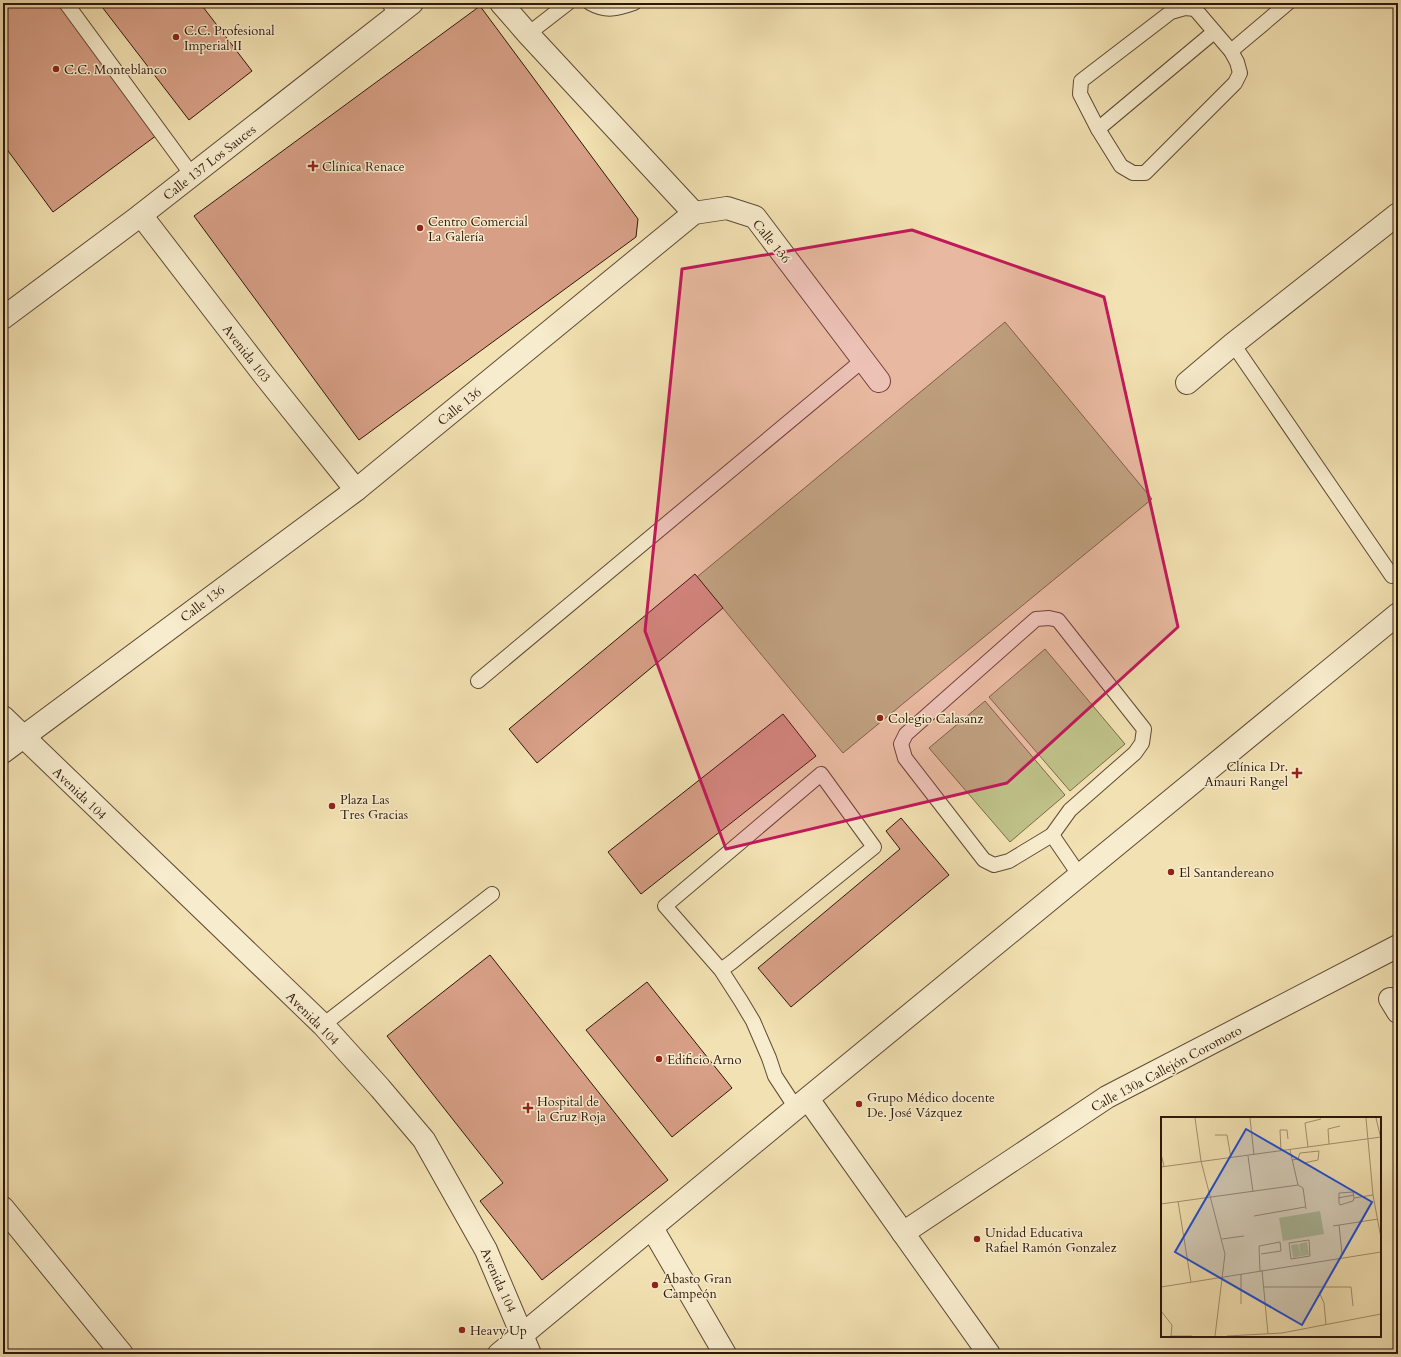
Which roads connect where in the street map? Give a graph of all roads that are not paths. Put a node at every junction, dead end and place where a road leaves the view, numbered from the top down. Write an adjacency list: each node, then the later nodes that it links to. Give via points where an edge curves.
1 (66, 3): 12 (lane)
2 (501, 3): 9 (street)
3 (568, 3): 9 (lane)
4 (590, 3): 5 (lane, via 600,9 620,8)
5 (634, 3)
6 (1288, 3): 10 (lane)
7 (399, 7): 12 (street, Calle 137 Los Sauces)
8 (1214, 32): 10 (lane); 11 (lane); 11 (lane, via 1195,9 1185,8 1171,12 1081,81 1080,94)
9 (528, 34): 13 (street)
10 (1231, 51): 11 (lane, via 1240,73 1235,83 1145,173 1134,173 1121,166)
11 (1098, 129)
12 (192, 175): 15 (street, Calle 137 Los Sauces)
13 (694, 212): 18 (street, Calle 136, via 727,208 755,217); 21 (street, Calle 136)
14 (1398, 214): 17 (street)
15 (141, 215): 16 (street, Calle 137 Los Sauces); 21 (street, Avenida 103)
16 (6, 310)
17 (1233, 344): 20 (street); 22 (lane)
18 (863, 360): 19 (street, Calle 136); 24 (lane)
19 (878, 381)
20 (1187, 383)
21 (356, 490): 26 (street, Calle 136)
22 (1392, 576)
23 (1398, 614): 29 (street)
24 (478, 681)
25 (3, 718): 26 (street, Avenida 104)
26 (22, 737): 27 (street, Calle 136); 33 (street, Avenida 104)
27 (3, 752)
28 (1052, 835): 28 (lane, via 1070,810 1135,753 1142,743 1144,729 1058,620 1048,618 1036,619 906,734 901,744 905,758 984,860 994,865 1009,861); 29 (lane)
29 (1080, 876): 34 (street)
30 (492, 894): 33 (lane)
31 (1398, 946): 37 (street, Calle 130a Callejón Coromoto, via 1107,1097)
32 (720, 970): 32 (lane, via 665,906 821,774 874,847); 34 (lane, via 754,1021 774,1076)
33 (323, 1025): 38 (street, Avenida 104, via 424,1140 486,1250)
34 (802, 1104): 36 (street); 37 (street)
35 (3, 1208): 39 (street)
36 (652, 1228): 38 (street); 41 (street)
37 (903, 1233): 42 (street)
38 (526, 1345): 40 (street)
39 (122, 1354)
40 (499, 1354)
41 (725, 1354)
42 (989, 1354)

